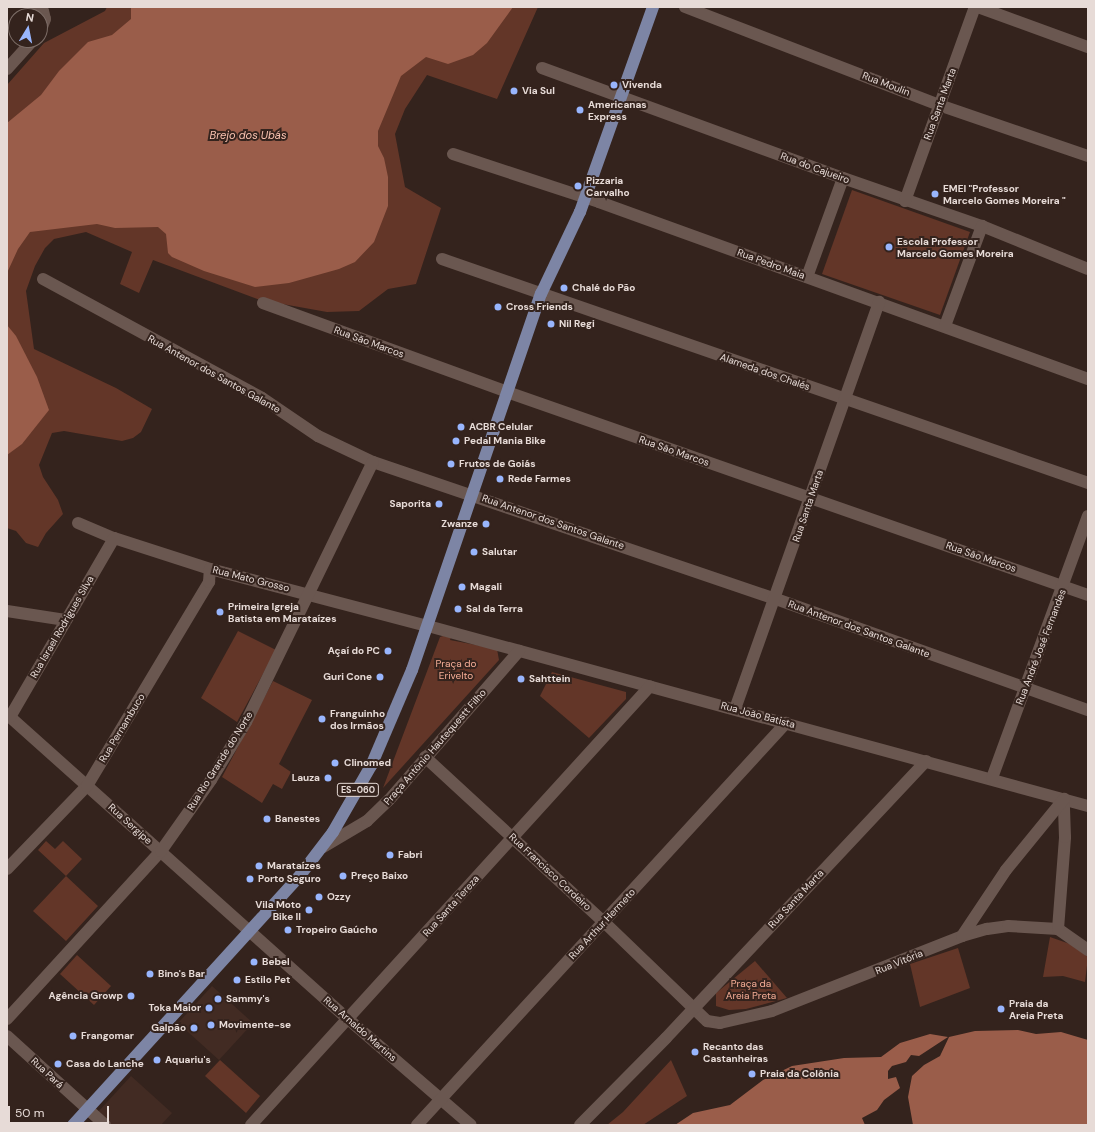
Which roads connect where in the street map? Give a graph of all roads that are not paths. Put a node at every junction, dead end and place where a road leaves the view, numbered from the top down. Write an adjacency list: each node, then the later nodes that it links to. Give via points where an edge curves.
1 (653, 7): 8 (main road, ES-060)
2 (685, 7): 9 (street, Rua Moulin)
3 (976, 7): 4 (street); 9 (street, Rua Santa Marta)
4 (1088, 47)
5 (26, 48): 7 (street)
6 (542, 68): 8 (street, Rua do Cajueiro)
7 (7, 69)
8 (622, 96): 12 (street, Rua do Cajueiro); 13 (main road, ES-060)
9 (938, 105): 11 (street, Rua Moulin); 14 (street, Rua Santa Marta)
10 (453, 154): 13 (street, Rua Pedro Maia)
11 (1088, 156)
12 (843, 178): 14 (street, Rua do Cajueiro); 18 (street)
13 (585, 198): 18 (street, Rua Pedro Maia); 20 (main road, ES-060)
14 (905, 201): 15 (street, Rua do Cajueiro)
15 (982, 226): 17 (street, Rua do Cajueiro); 23 (street)
16 (442, 259): 20 (street, Alameda dos Chalés)
17 (1088, 269)
18 (807, 277): 21 (street, Rua Pedro Maia)
19 (44, 279): 27 (street, Rua Antenor dos Santos Galante, via 262,398 318,436)
20 (541, 294): 25 (main road, ES-060); 26 (street, Alameda dos Chalés)
21 (879, 302): 23 (street, Rua Pedro Maia); 26 (street, Rua Santa Marta)
22 (263, 303): 25 (street, Rua São Marcos)
23 (945, 326): 24 (street, Rua Pedro Maia)
24 (1088, 379)
25 (507, 392): 29 (main road, ES-060); 30 (street, Rua São Marcos)
26 (845, 400): 28 (street, Alameda dos Chalés); 30 (street, Rua Santa Marta)
27 (374, 462): 29 (street, Rua Antenor dos Santos Galante); 36 (street, Rua Rio Grande do Norte)
28 (1088, 483)
29 (472, 494): 38 (street, Rua Antenor dos Santos Galante); 41 (main road, ES-060)
30 (811, 499): 35 (street, Rua São Marcos); 38 (street, Rua Santa Marta)
31 (1088, 516): 35 (street, Rua André José Fernandes)
32 (78, 523): 33 (street, Rua Mato Grosso)
33 (114, 538): 34 (street, Rua Mato Grosso); 40 (street, Rua Israel Rodrigues Silva)
34 (210, 569): 36 (street, Rua Mato Grosso); 52 (street, Rua Pernambuco, via 209,582)
35 (1064, 586): 37 (street, Rua São Marcos); 44 (street, Rua André José Fernandes)
36 (309, 594): 41 (street, Rua Mato Grosso); 57 (street, Rua Rio Grande do Norte, via 246,722 211,780)
37 (1088, 595)
38 (776, 599): 44 (street, Rua Antenor dos Santos Galante); 45 (street, Rua Santa Marta)
39 (7, 611): 40 (street)
40 (65, 620): 47 (street, Rua Israel Rodrigues Silva)
41 (428, 626): 42 (street, Rua João Batista); 56 (main road, ES-060, via 410,677 371,766)
42 (519, 651): 43 (street, Rua João Batista); 49 (street, Praça Antônio Hautequestt Filho)
43 (650, 686): 45 (street, Rua João Batista); 55 (street, Rua Santa Tereza)
44 (1025, 689): 46 (street, Rua Antenor dos Santos Galante); 51 (street, Rua André José Fernandes)
45 (735, 709): 48 (street, Rua João Batista)
46 (1088, 710)
47 (8, 716): 52 (street, Rua Sergipe)
48 (786, 723): 50 (street, Rua João Batista); 59 (street, Rua Arthur Hermeto)
49 (425, 757): 55 (street, Rua Francisco Cordeiro); 56 (street, Praça Antônio Hautequestt Filho, via 380,809 352,831)
50 (926, 761): 51 (street, Rua João Batista); 64 (street, Rua Santa Marta)
51 (992, 778): 53 (street, Rua João Batista)
52 (87, 786): 57 (street, Rua Sergipe); 58 (street, Rua Pernambuco)
53 (1064, 799): 54 (street, Rua João Batista); 60 (street, via 1064,866); 62 (street, via 1006,870)
54 (1088, 806)
55 (513, 838): 59 (street, Rua Francisco Cordeiro); 66 (street, Rua Santa Tereza)
56 (323, 847): 61 (main road, ES-060)
57 (161, 851): 61 (street, Rua Sergipe); 65 (street, Rua Rio Grande do Norte)
58 (7, 869)
59 (604, 922): 64 (street, Rua Francisco Cordeiro); 69 (street, Rua Arthur Hermeto)
60 (1058, 929): 62 (street, Rua Vitória, via 1008,926); 63 (street)
61 (250, 932): 66 (street, Rua Arnaldo Martins); 70 (main road, ES-060)
62 (962, 936): 67 (street, Rua Vitória, via 779,1008 720,1023)
63 (1088, 950)
64 (695, 1007): 67 (street, Rua Francisco Cordeiro); 76 (street, Rua Santa Marta)
65 (7, 1019)
66 (348, 1019): 69 (street, Rua Arnaldo Martins); 73 (street, Rua Santa Tereza)
67 (707, 1021)
68 (7, 1036): 70 (street, Rua Pará)
69 (441, 1098): 74 (street, Rua Arthur Hermeto); 75 (street, Rua Arnaldo Martins)
70 (87, 1110): 71 (main road, ES-060); 72 (street, Rua Pará)
71 (73, 1125)
72 (105, 1125)
73 (250, 1125)
74 (417, 1125)
75 (471, 1125)
76 (580, 1125)

